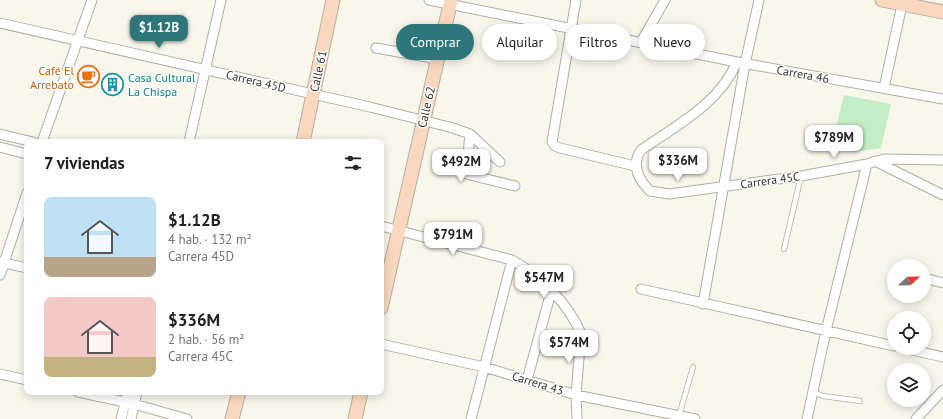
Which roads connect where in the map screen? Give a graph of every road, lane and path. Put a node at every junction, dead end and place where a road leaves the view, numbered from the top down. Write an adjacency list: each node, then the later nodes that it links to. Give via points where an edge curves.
1 (92, 0): 17 (street)
2 (221, 0): 24 (street)
3 (332, 0): 26 (main road, Calle 61)
4 (429, 0): 9 (street, Carrera 46)
5 (576, 0): 14 (street)
6 (665, 0): 15 (street)
7 (758, 0): 23 (street)
8 (882, 0): 10 (main road)
9 (451, 2): 13 (main road, Calle 62); 16 (street, Carrera 46)
10 (903, 2): 11 (main road); 25 (street)
11 (943, 12)
12 (0, 23): 17 (street, Carrera 45D)
13 (446, 24)
14 (572, 24)
15 (651, 24)
16 (565, 28)
17 (77, 42): 24 (street, Carrera 45D); 31 (street)
18 (376, 48): 19 (street)
19 (396, 52)
20 (705, 55): 23 (street, Carrera 46)
21 (438, 60): 28 (main road, Calle 62)
22 (566, 60): 40 (street, via 552,138 555,146)
23 (741, 63): 25 (street, Carrera 46); 40 (street, via 720,90 692,115 641,150); 43 (street)
24 (206, 70): 26 (street, Carrera 45D); 32 (street)
25 (884, 88): 27 (street, Carrera 46)
26 (313, 94): 28 (street, Carrera 45D); 33 (main road, Calle 61)
27 (943, 100)
28 (423, 120): 30 (street, Carrera 45D); 47 (main road, Calle 62)
29 (0, 134): 34 (street)
30 (470, 134): 38 (street, Carrera 45D); 42 (street, via 466,174)
31 (43, 139)
32 (190, 139)
33 (304, 139)
34 (24, 140)
35 (0, 147): 36 (street)
36 (24, 153)
37 (943, 160): 39 (street, Carrera 45C, via 897,158)
38 (500, 162)
39 (871, 163): 41 (street, Carrera 45C); 44 (street); 59 (street)
40 (635, 166): 43 (street, Carrera 45C, via 644,185 658,194)
41 (801, 176): 43 (street, Carrera 45C); 48 (lane)
42 (515, 186)
43 (725, 186): 58 (street)
44 (943, 195)
45 (24, 201): 50 (street)
46 (384, 227): 47 (street)
47 (399, 232): 49 (street); 57 (main road, Calle 62)
48 (784, 249)
49 (512, 260): 56 (street, via 527,268); 64 (street)
50 (2, 263): 51 (street); 52 (street)
51 (24, 267)
52 (0, 275)
53 (931, 279): 54 (street)
54 (943, 282)
55 (642, 289): 58 (street)
56 (552, 292): 68 (street); 76 (street, via 573,318 581,334)
57 (384, 295)
58 (703, 304): 59 (street)
59 (826, 331): 60 (street); 70 (street)
60 (887, 344)
61 (384, 345): 64 (street, Carrera 43)
62 (931, 354): 63 (street)
63 (943, 357)
64 (484, 367): 68 (street, Carrera 43); 85 (street)
65 (693, 367): 79 (lane)
66 (0, 374): 67 (street)
67 (24, 379)
68 (527, 380): 76 (street, Carrera 43)
69 (943, 390): 89 (street)
70 (813, 392): 77 (lane, via 823,396); 88 (street)
71 (91, 395): 78 (street)
72 (128, 395): 78 (street)
73 (135, 395): 78 (street)
74 (238, 395): 83 (main road)
75 (360, 395): 84 (main road)
76 (576, 395): 79 (street, Carrera 43); 86 (street)
77 (860, 401)
78 (130, 404): 80 (street); 81 (street); 82 (street)
79 (679, 416): 87 (street, Carrera 43)
80 (121, 419)
81 (131, 419)
82 (187, 419)
83 (232, 419)
84 (355, 419)
85 (471, 419)
86 (577, 419)
87 (695, 419)
88 (807, 419)
89 (916, 419)

